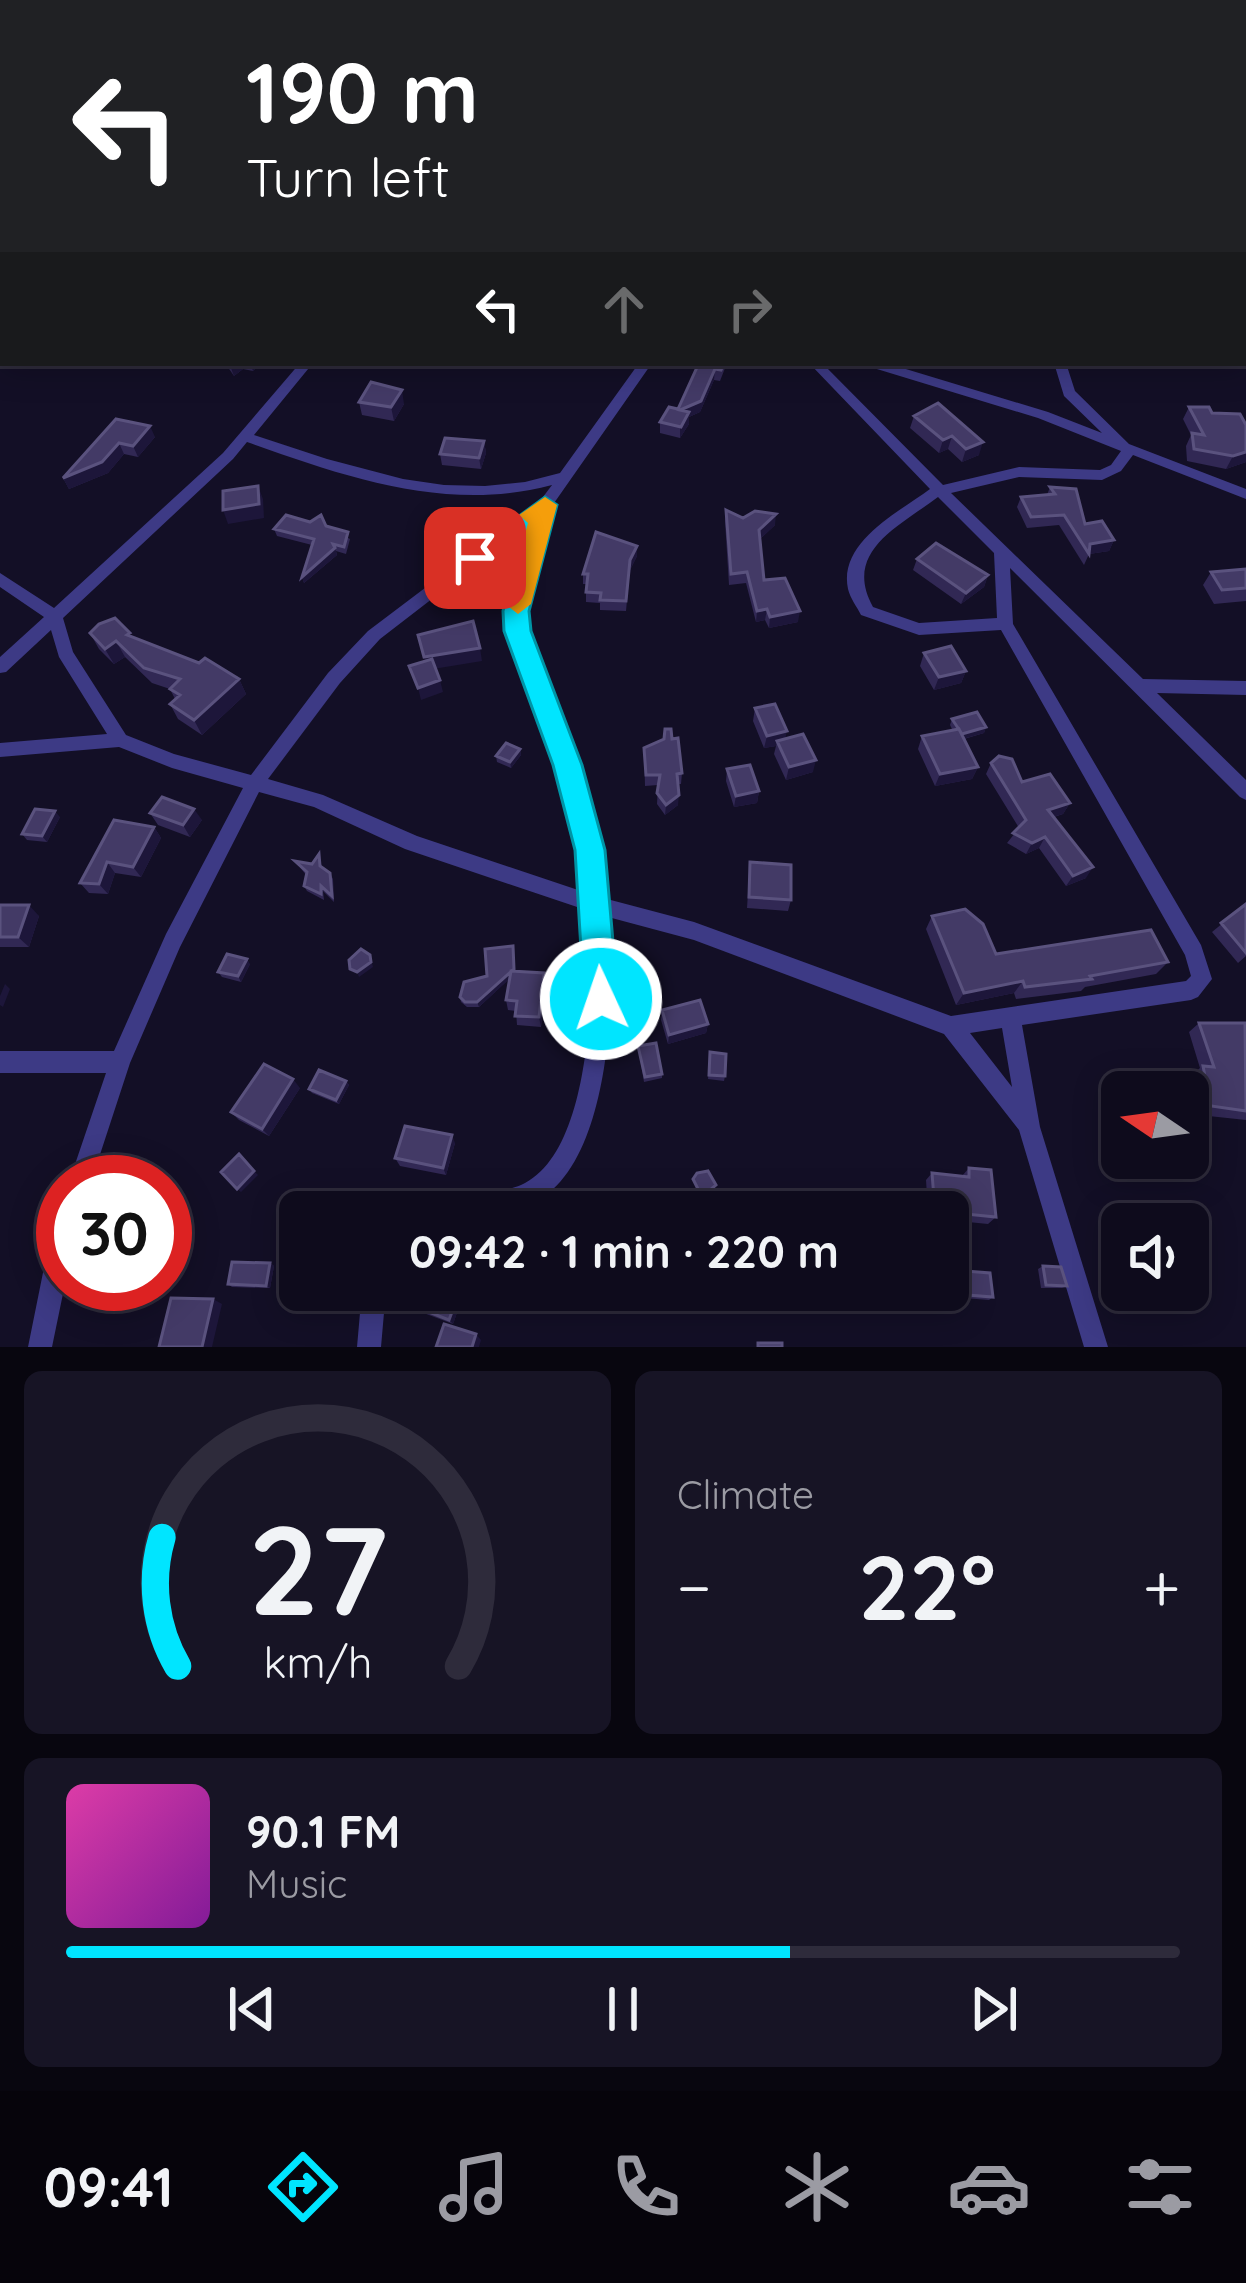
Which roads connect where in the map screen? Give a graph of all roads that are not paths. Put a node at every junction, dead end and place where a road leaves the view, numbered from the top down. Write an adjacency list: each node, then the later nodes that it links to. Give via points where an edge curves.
1 (305, 366): 6 (street)
2 (644, 366): 8 (street)
3 (818, 366): 9 (street)
4 (1061, 366): 7 (street, via 1069,393)
5 (916, 368): 7 (street)
6 (246, 437): 8 (street, via 447,490); 14 (street)
7 (1129, 451): 9 (street, via 1102,475 1019,472); 10 (street)
8 (565, 477): 11 (street)
9 (937, 491): 12 (street); 15 (street, via 869,542 855,567 856,591 867,611 919,629)
10 (1246, 494)
11 (545, 505): 21 (street, via 374,635); 23 (street, via 516,611 518,631 567,765)
12 (1001, 548): 15 (street); 17 (street)
13 (0, 579): 14 (street)
14 (55, 617): 16 (street); 19 (street, via 65,652)
15 (1005, 624): 24 (street, via 1194,952 1202,979 1191,990)
16 (0, 667)
17 (1141, 686): 18 (street); 22 (street)
18 (1246, 688)
19 (120, 740): 20 (street); 21 (street)
20 (0, 750)
21 (255, 783): 23 (street); 27 (street)
22 (1246, 792)
23 (596, 904): 25 (street, via 694,931); 30 (street, via 595,1076 562,1158)
24 (1011, 1020): 25 (street); 28 (street)
25 (951, 1026): 28 (street)
26 (0, 1062): 27 (street)
27 (120, 1062): 29 (street)
28 (1029, 1127): 35 (street)
29 (89, 1155)
30 (533, 1191)
31 (47, 1311): 33 (street)
32 (372, 1311): 34 (street)
33 (40, 1347)
34 (369, 1347)
35 (1096, 1347)

